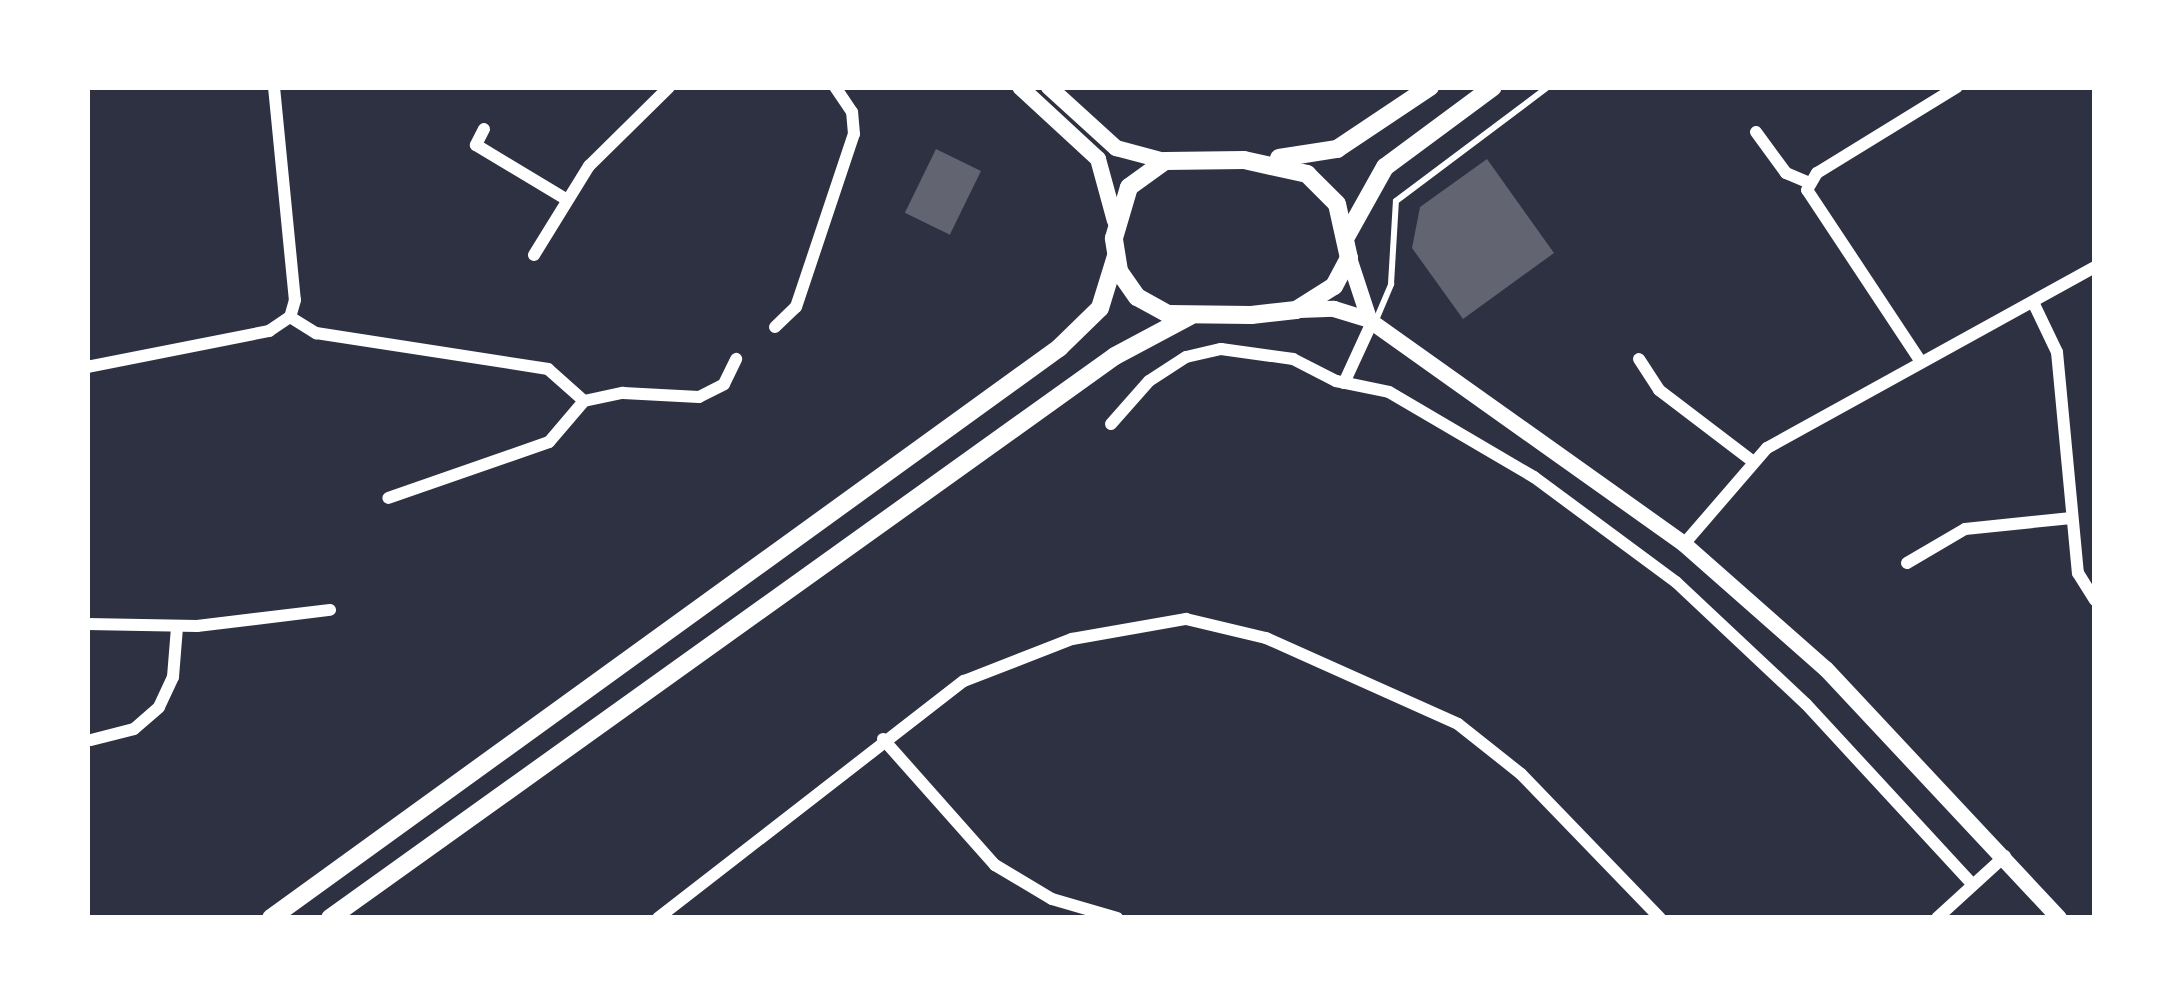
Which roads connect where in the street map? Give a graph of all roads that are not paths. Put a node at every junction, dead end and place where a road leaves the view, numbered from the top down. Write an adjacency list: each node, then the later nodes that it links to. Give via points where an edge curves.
1 (274, 87): 24 (street, via 295,300)
2 (669, 87): 15 (street, via 619,131)
3 (835, 87): 27 (street, via 852,112 854,134 796,307)
4 (1020, 87): 16 (main road, via 1098,158)
5 (1049, 87): 13 (main road, via 1115,148)
6 (1430, 87): 12 (highway, via 1337,149)
7 (1493, 87): 17 (highway, via 1385,167)
8 (1548, 87): 26 (lane, via 1396,201 1391,284)
9 (1957, 87): 14 (street)
10 (484, 129): 15 (street, via 476,145)
11 (1756, 131): 14 (street, via 1786,173)
12 (1244, 160): 13 (highway); 17 (highway, via 1293,168 1320,184)
13 (1165, 161): 16 (highway, via 1129,187)
14 (1809, 183): 30 (street, via 1808,195)
15 (566, 199): 18 (street)
16 (1115, 221): 19 (highway)
17 (1347, 235): 20 (highway)
18 (534, 255)
19 (1116, 256): 25 (highway, via 1137,297); 48 (highway, via 1102,305 1059,348)
20 (1348, 258): 23 (highway, via 1334,286); 26 (main road)
21 (2095, 267): 22 (street)
22 (2033, 302): 30 (street); 37 (street, via 2057,352)
23 (1296, 310): 25 (highway); 26 (main road, via 1334,309)
24 (290, 316): 31 (street, via 268,331); 33 (street, via 316,333 531,364 559,375)
25 (1190, 316): 49 (highway, via 1115,356)
26 (1372, 322): 32 (street); 38 (main road)
27 (775, 326)
28 (736, 359): 33 (street, via 724,384 699,397 623,393)
29 (1639, 359): 35 (street, via 1659,389)
30 (1921, 362): 35 (street)
31 (87, 368)
32 (1344, 383): 34 (street, via 1293,359 1208,350 1149,381); 47 (street, via 1388,392 1534,477 1676,582 1805,704)
33 (584, 401): 36 (street, via 549,442)
34 (1111, 424)
35 (1751, 460): 38 (street)
36 (388, 498)
37 (2071, 518): 39 (street, via 1965,529); 40 (street, via 2078,573)
38 (1684, 544): 46 (main road, via 1826,669)
39 (1907, 563)
40 (2095, 600)
41 (330, 610): 43 (street)
42 (87, 624): 43 (street)
43 (177, 627): 45 (street, via 173,677 159,707 134,728)
44 (883, 739): 50 (street); 51 (street, via 995,865 1052,899); 52 (street, via 951,688 1018,656 1147,621 1226,626 1398,692 1458,724 1522,774)
45 (91, 740)
46 (2005, 856): 47 (street); 54 (main road)
47 (1972, 885): 53 (street)
48 (271, 918)
49 (330, 918)
50 (658, 918)
51 (1117, 918)
52 (1660, 918)
53 (1937, 918)
54 (2059, 918)

